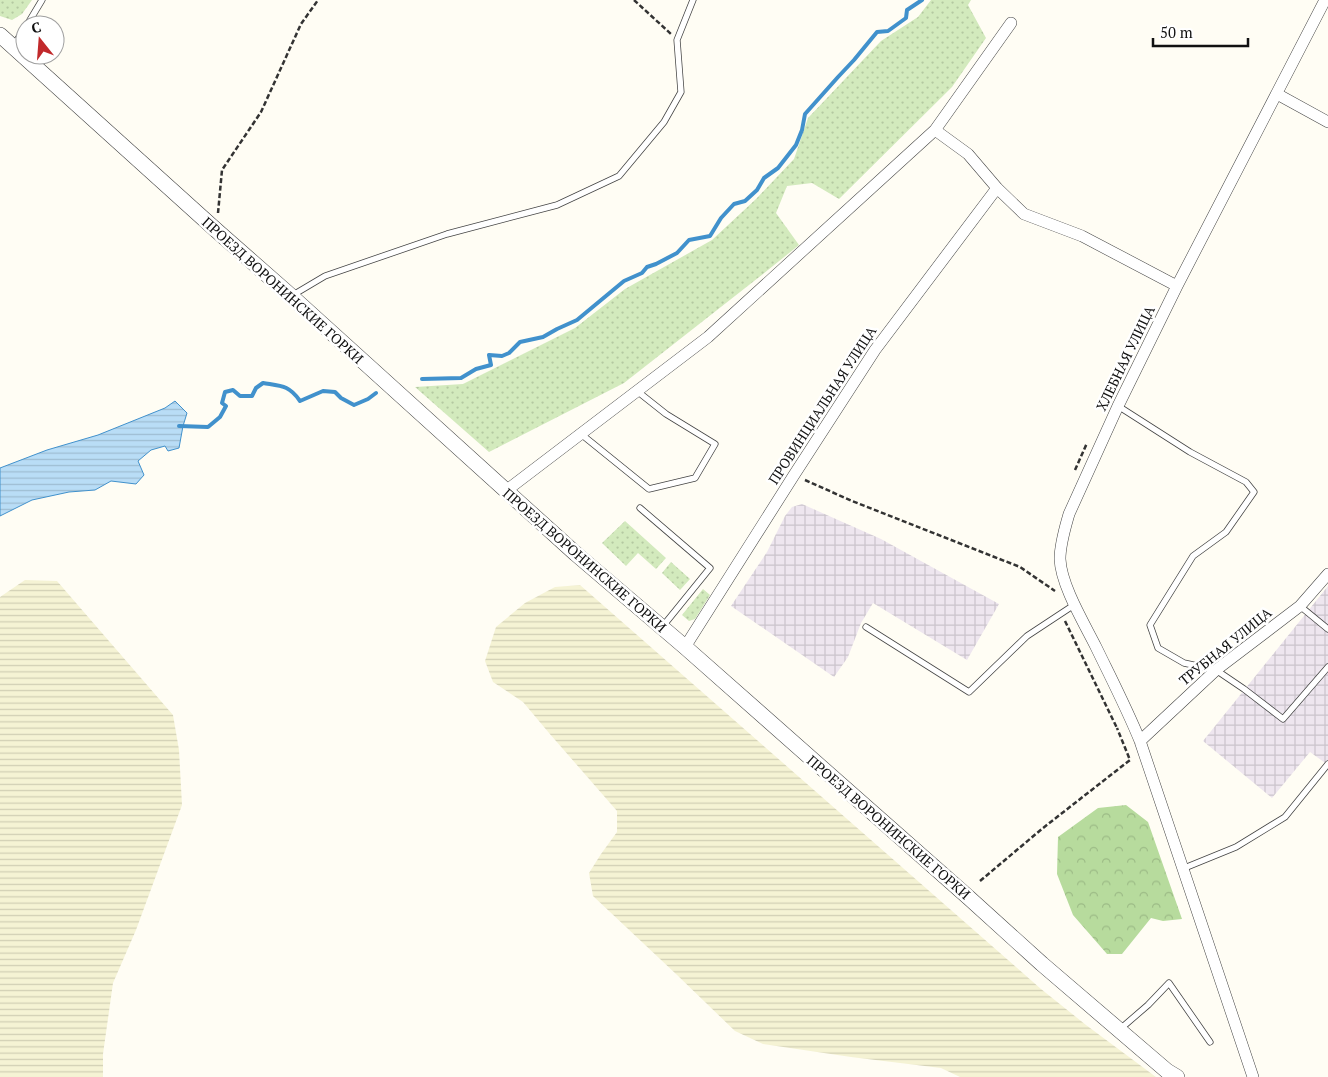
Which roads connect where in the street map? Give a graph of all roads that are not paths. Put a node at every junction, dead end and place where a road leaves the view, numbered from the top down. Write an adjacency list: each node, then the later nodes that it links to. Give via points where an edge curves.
1 (42, 0): 4 (lane)
2 (693, 0): 14 (lane, via 677,40 680,92 664,122 618,176 557,205 447,234 326,276)
3 (1325, 0): 9 (street, ХЛЕБНАЯ УЛИЦА)
4 (33, 15)
5 (1011, 23): 11 (street)
6 (0, 35): 8 (street, ПРОЕЗД ВОРОНИНСКИЕ ГОРКИ)
7 (15, 44): 8 (lane)
8 (13, 47): 14 (street, ПРОЕЗД ВОРОНИНСКИЕ ГОРКИ)
9 (1277, 94): 10 (street); 13 (street, ХЛЕБНАЯ УЛИЦА)
10 (1328, 122)
11 (935, 130): 12 (street, via 968,154); 15 (street, via 708,337)
12 (997, 188): 13 (street, via 1024,214 1082,236); 26 (street, ПРОВИНЦИАЛЬНАЯ УЛИЦА, via 875,350)
13 (1177, 286): 16 (street, ХЛЕБНАЯ УЛИЦА)
14 (291, 296): 18 (street, ПРОЕЗД ВОРОНИНСКИЕ ГОРКИ)
15 (637, 391): 17 (street); 17 (lane, via 666,414 715,444 695,478 649,489)
16 (1118, 406): 21 (street, ХЛЕБНАЯ УЛИЦА, via 1064,531 1060,558 1062,573); 28 (lane, via 1190,452 1246,482 1254,492 1226,532 1193,556 1150,625 1158,648 1184,663)
17 (581, 434): 18 (street)
18 (507, 490): 23 (street, ПРОЕЗД ВОРОНИНСКИЕ ГОРКИ)
19 (640, 508): 23 (lane, via 710,568)
20 (1328, 574): 22 (street, ТРУБНАЯ УЛИЦА)
21 (1074, 606): 24 (lane, via 1027,636 969,692); 29 (street, ХЛЕБНАЯ УЛИЦА)
22 (1300, 606): 25 (lane); 28 (street, ТРУБНАЯ УЛИЦА)
23 (662, 627): 26 (street, ПРОЕЗД ВОРОНИНСКИЕ ГОРКИ)
24 (866, 627)
25 (1328, 629)
26 (685, 647): 32 (street, ПРОЕЗД ВОРОНИНСКИЕ ГОРКИ)
27 (1328, 666): 28 (lane, via 1283,719)
28 (1216, 670): 29 (street, ТРУБНАЯ УЛИЦА)
29 (1140, 740): 31 (street, ХЛЕБНАЯ УЛИЦА)
30 (1328, 764): 31 (lane, via 1284,817 1236,847)
31 (1182, 870): 35 (street, ХЛЕБНАЯ УЛИЦА)
32 (1119, 1030): 33 (lane, via 1169,983); 34 (street, ПРОЕЗД ВОРОНИНСКИЕ ГОРКИ)
33 (1210, 1042)
34 (1177, 1077)
35 (1253, 1077)

